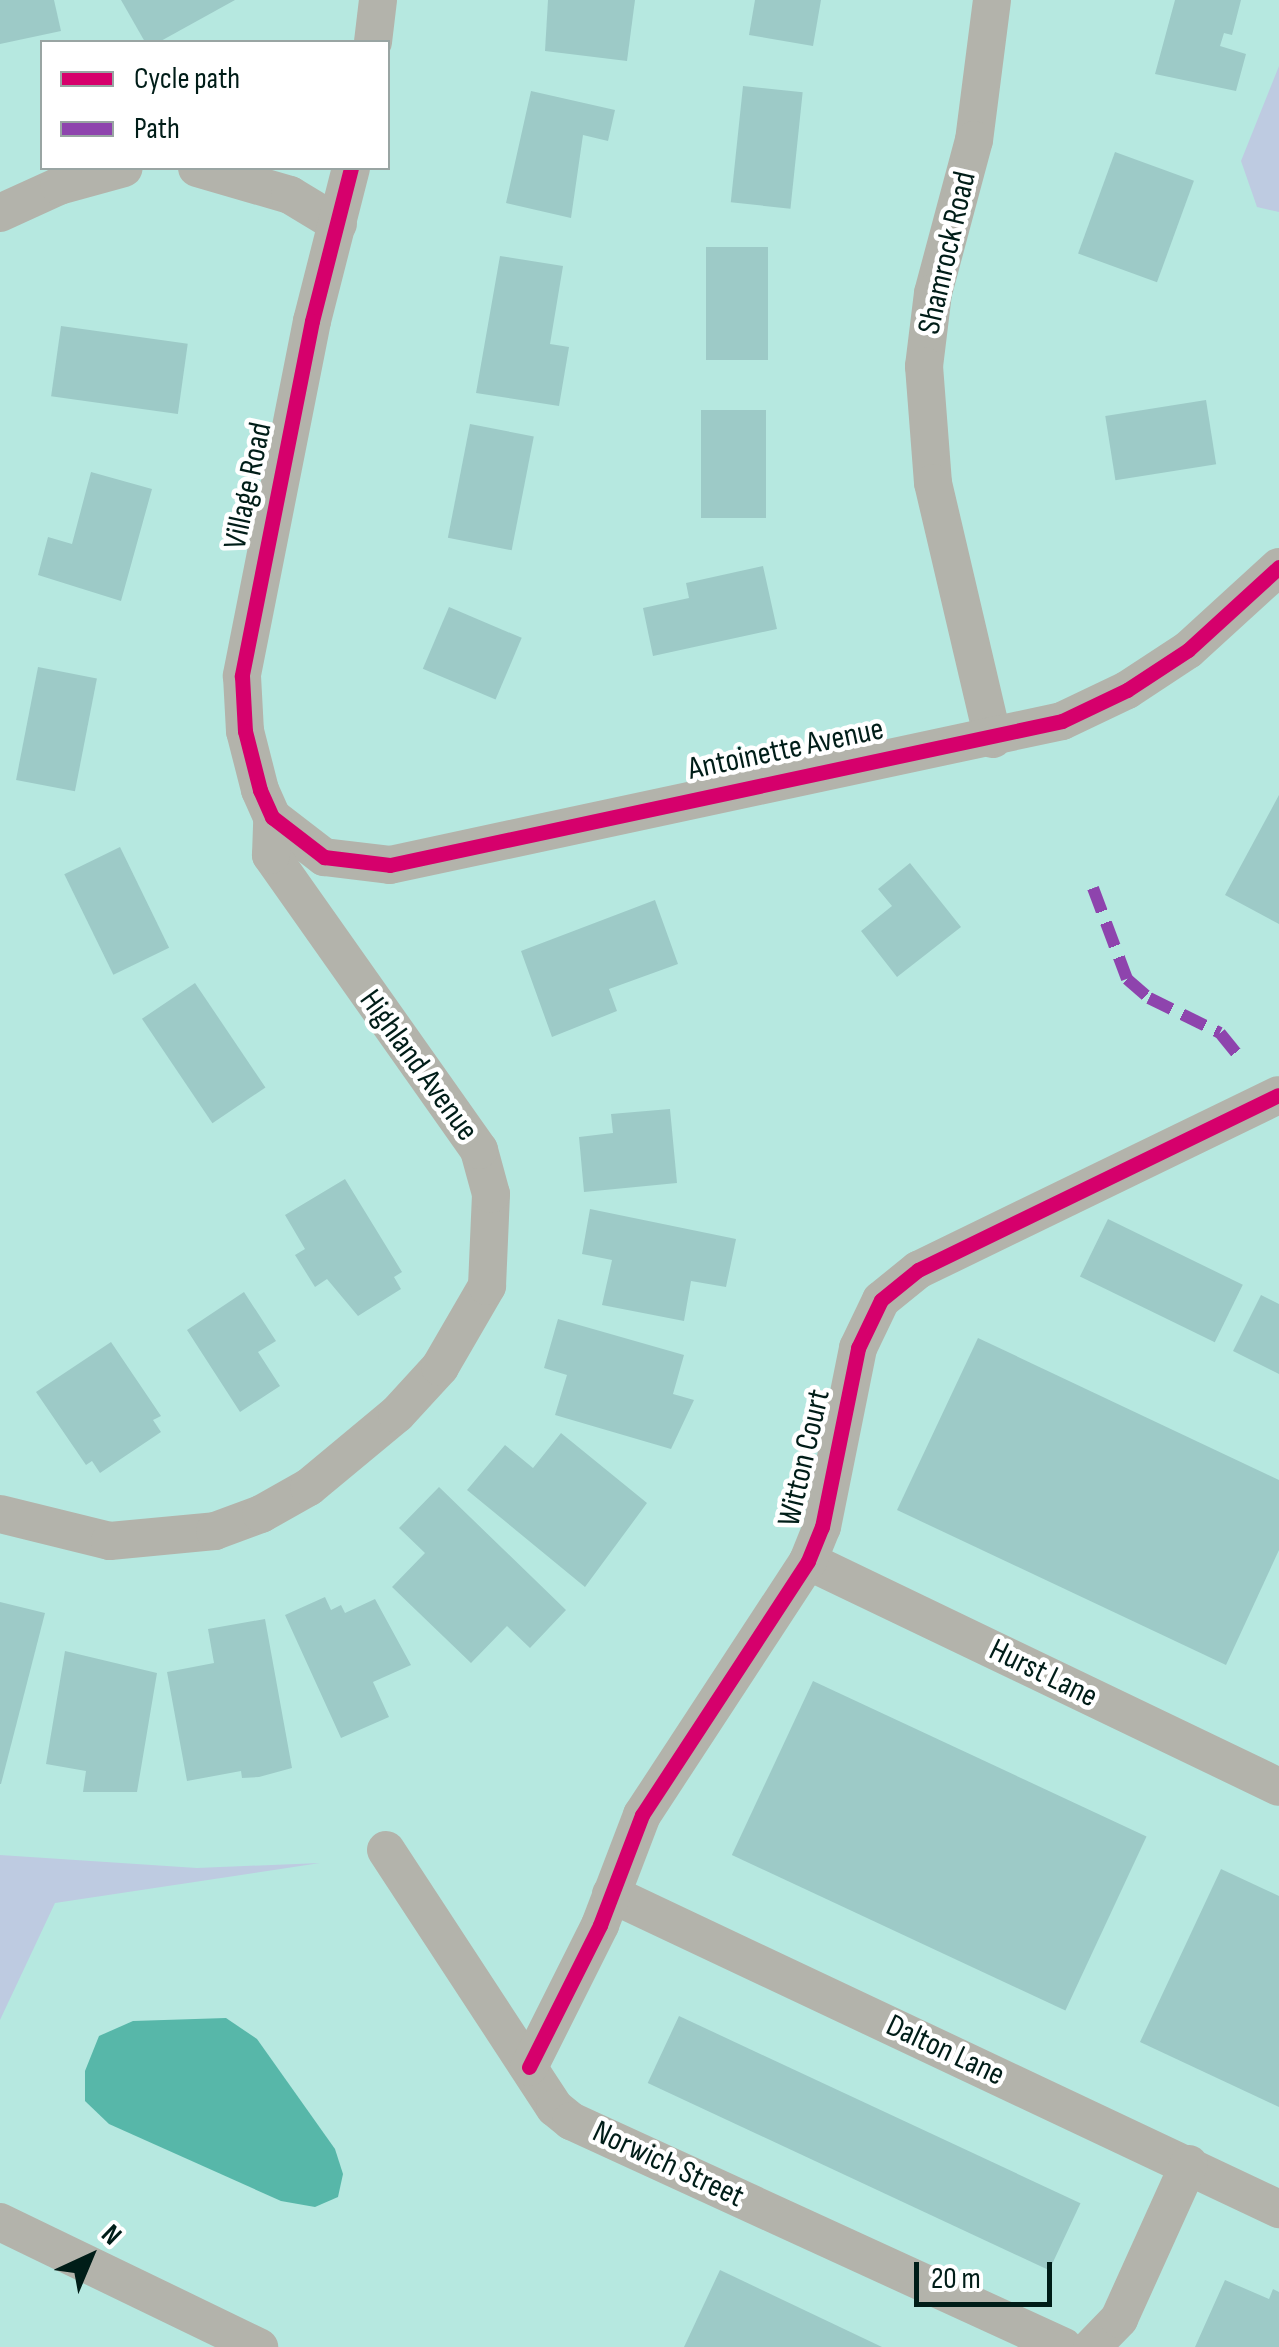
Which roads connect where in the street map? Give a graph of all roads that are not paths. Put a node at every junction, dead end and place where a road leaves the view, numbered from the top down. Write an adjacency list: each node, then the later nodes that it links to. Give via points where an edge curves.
1 (378, 0): 3 (street)
2 (992, 0): 10 (street, Shamrock Road, via 974,140 933,294 924,366 932,483)
3 (372, 40)
4 (117, 170): 7 (street)
5 (205, 170): 8 (street, via 290,195)
6 (351, 170): 8 (street, Village Road)
7 (0, 213)
8 (338, 224): 11 (street, Village Road, via 304,358 242,676 244,731)
9 (1279, 568): 10 (street, Antoinette Avenue, via 1188,650 1128,690 1062,720)
10 (993, 740): 11 (street, Antoinette Avenue, via 859,762 390,865 324,857)
11 (272, 816): 13 (street, Highland Avenue, via 270,855 479,1150 490,1194 487,1286 440,1368 397,1414 309,1487 261,1514 215,1531 110,1541)
12 (1278, 1095): 14 (street, Witton Court, via 897,1284 881,1300 858,1348 822,1527)
13 (0, 1514)
14 (808, 1561): 15 (street, Hurst Lane); 17 (street, Witton Court, via 642,1815)
15 (1279, 1787)
16 (386, 1850): 18 (street, Norwich Street)
17 (611, 1894): 18 (street, Witton Court); 19 (street, Dalton Lane)
18 (529, 2067): 23 (street, Norwich Street, via 571,2120)
19 (1189, 2164): 20 (street, Dalton Lane); 24 (street, via 1120,2319)
20 (1279, 2209)
21 (0, 2222): 22 (street)
22 (259, 2347)
23 (1064, 2347)
24 (1092, 2347)

